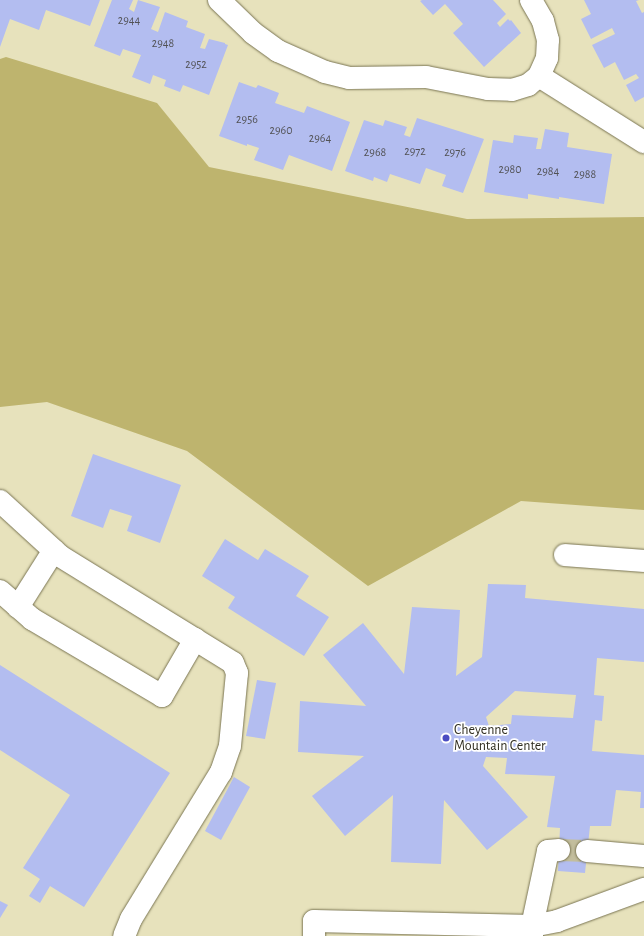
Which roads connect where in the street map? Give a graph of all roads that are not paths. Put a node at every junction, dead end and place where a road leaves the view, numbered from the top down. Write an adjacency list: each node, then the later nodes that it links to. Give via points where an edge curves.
1 (219, 0): 3 (street, via 278,51 318,69 349,78 426,77 488,90 512,90 528,85)
2 (531, 0): 3 (street, via 543,21 548,40 547,58)
3 (539, 76): 4 (street)
4 (644, 142)
5 (4, 508): 6 (street)
6 (54, 550): 10 (street); 11 (street)
7 (565, 555): 8 (street)
8 (644, 561)
9 (0, 591): 10 (street)
10 (18, 607): 11 (street, via 32,619 162,696)
11 (195, 639): 17 (street, via 234,663 237,673 230,746 221,772 131,919)
12 (559, 850): 16 (street, via 548,851)
13 (587, 851): 14 (street)
14 (644, 856)
15 (644, 890): 16 (street)
16 (532, 931): 18 (street, via 314,921)
17 (124, 936)
18 (314, 936)

